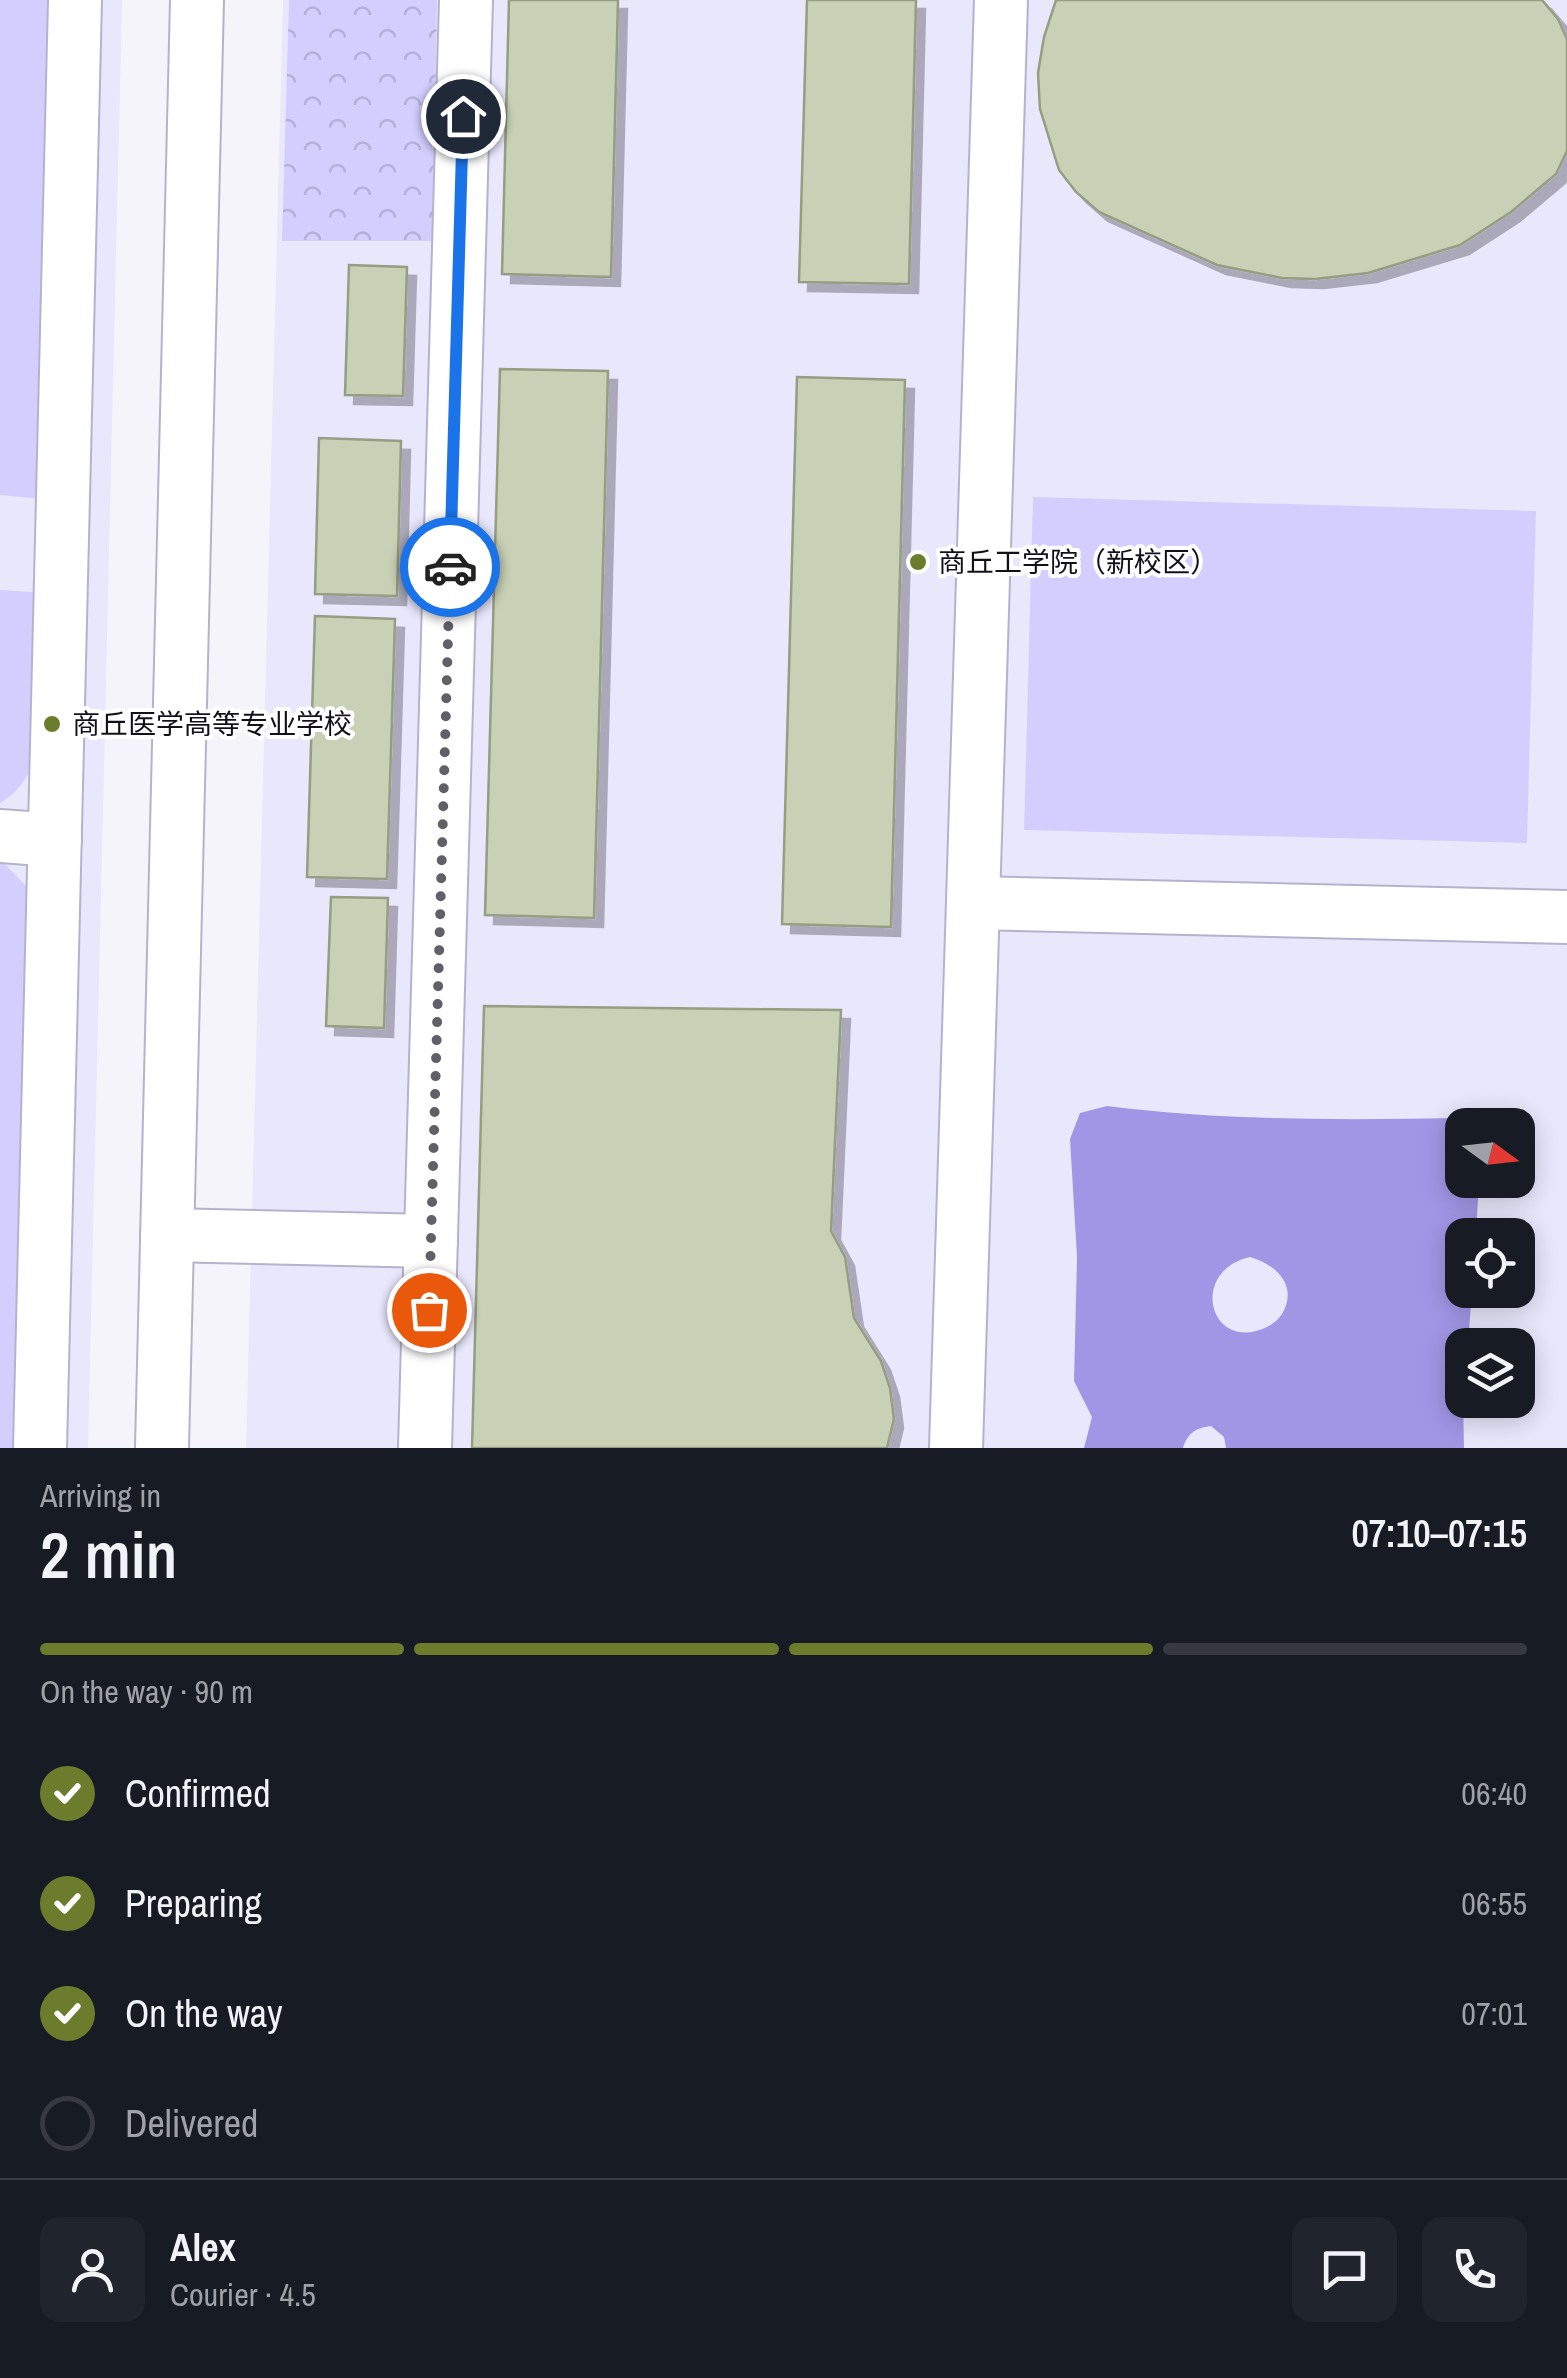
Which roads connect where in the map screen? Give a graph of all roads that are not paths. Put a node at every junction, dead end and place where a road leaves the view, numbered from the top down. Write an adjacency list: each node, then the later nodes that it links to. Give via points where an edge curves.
1 (75, 0): 6 (street)
2 (197, 0): 9 (street)
3 (466, 0): 10 (street)
4 (1001, 0): 7 (street)
5 (0, 836): 6 (street)
6 (55, 840): 11 (street)
7 (973, 903): 8 (street); 14 (street)
8 (1567, 917)
9 (167, 1235): 10 (street); 12 (street)
10 (430, 1242): 13 (street)
11 (40, 1448)
12 (162, 1448)
13 (425, 1448)
14 (956, 1448)

